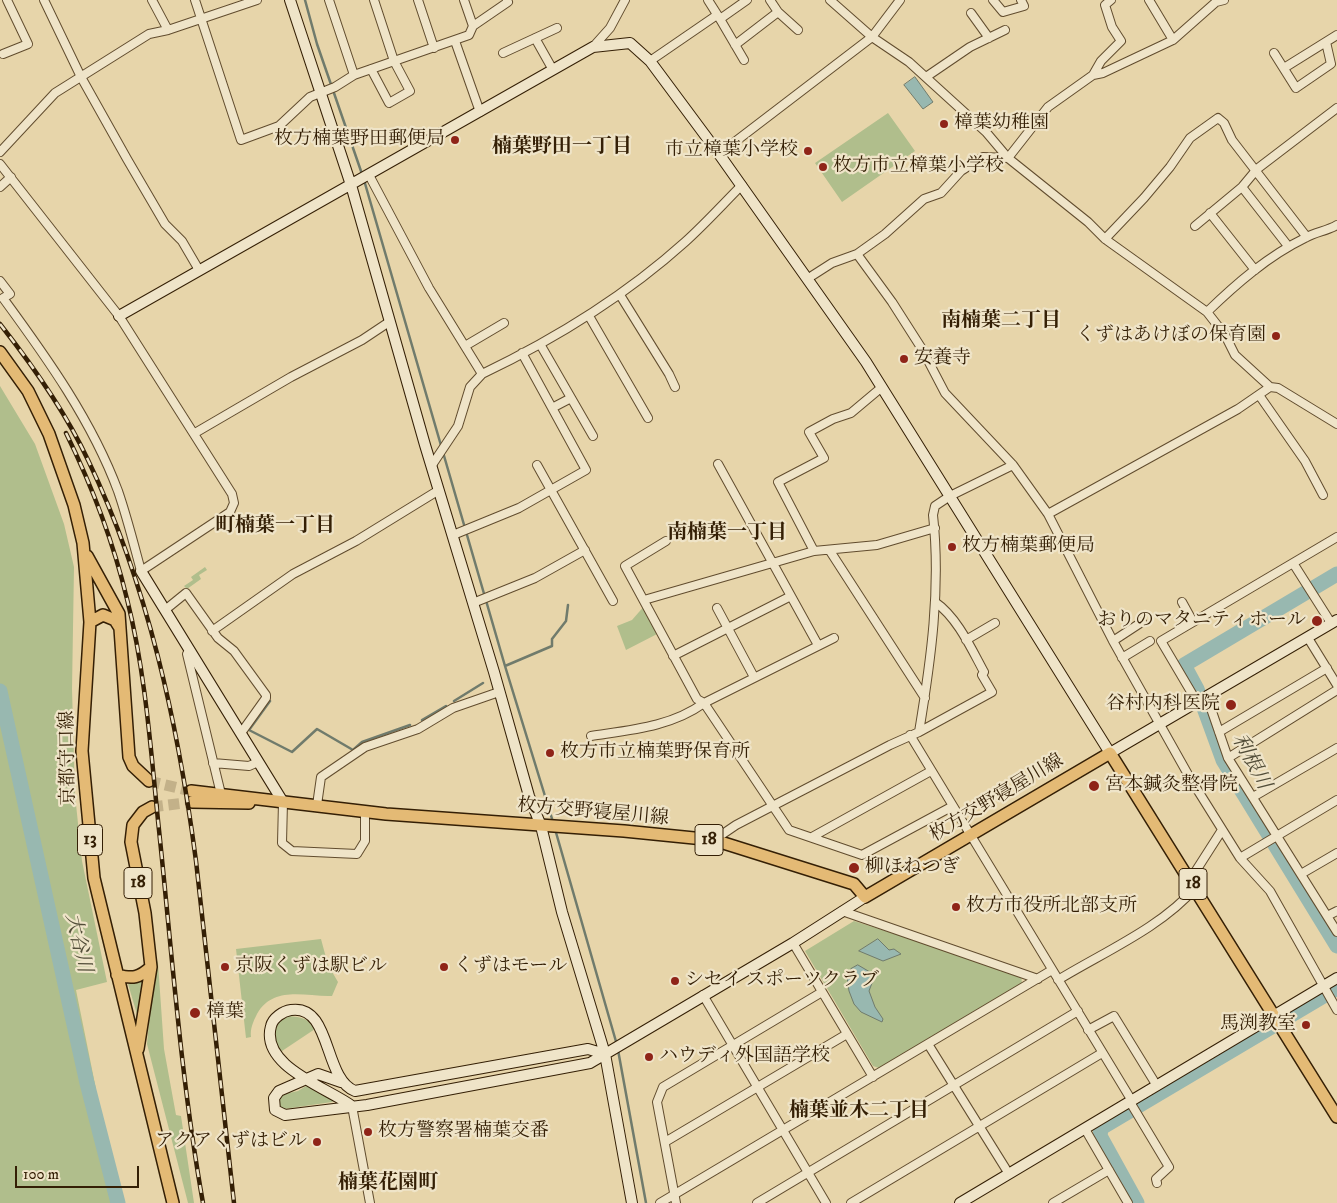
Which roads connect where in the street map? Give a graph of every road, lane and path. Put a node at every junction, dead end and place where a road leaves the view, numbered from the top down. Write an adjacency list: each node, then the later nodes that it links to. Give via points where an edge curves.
1 (7, 0): 42 (street, via 28,44)
2 (44, 0): 53 (street)
3 (152, 0): 29 (street)
4 (195, 0): 26 (street)
5 (257, 0): 26 (street)
6 (290, 0): 55 (street)
7 (329, 0): 51 (street)
8 (374, 0): 47 (street)
9 (418, 0): 41 (street)
10 (464, 0): 27 (street)
11 (507, 0): 27 (street)
12 (625, 0): 40 (street, via 610,28)
13 (708, 0): 25 (street)
14 (747, 0): 25 (street)
15 (770, 0): 23 (street)
16 (830, 0): 33 (street)
17 (900, 0): 33 (street)
18 (993, 0): 19 (street, via 1003,12 1024,6)
19 (1021, 0)
20 (1111, 0): 52 (street, via 1105,5 1105,11 1121,41 1100,61)
21 (1149, 0): 36 (street)
22 (1218, 1): 36 (street)
23 (778, 12): 30 (street); 39 (street)
24 (971, 13): 35 (street)
25 (718, 17): 39 (street); 45 (street)
26 (201, 19): 29 (street); 55 (street, via 241,140 279,126 310,97)
27 (473, 26): 37 (street, via 469,35)
28 (557, 28): 34 (street)
29 (168, 30): 53 (street, via 149,34)
30 (798, 30)
31 (1005, 30): 35 (street)
32 (1337, 35): 38 (street)
33 (872, 37): 54 (street); 59 (street)
34 (535, 38): 43 (street); 50 (street)
35 (989, 38): 54 (street, via 970,47)
36 (1173, 40): 52 (street, via 1103,74)
37 (455, 41): 41 (street); 57 (street)
38 (1326, 42): 48 (street); 48 (street, via 1331,64 1296,88)
39 (735, 45): 46 (street)
40 (593, 47): 45 (street, via 630,44); 50 (street)
41 (434, 48): 47 (street)
42 (8, 50)
43 (503, 53)
44 (1274, 53): 48 (street)
45 (650, 60): 59 (street)
46 (744, 60)
47 (394, 61): 49 (street); 49 (street, via 410,91 389,103)
48 (1284, 68)
49 (371, 69): 51 (street)
50 (553, 70): 57 (street)
51 (354, 75): 55 (street)
52 (1093, 75): 60 (street, via 1048,108)
53 (81, 77): 58 (street, via 55,93); 76 (street, via 156,209)
54 (926, 78): 60 (street, via 986,132)
55 (321, 93): 65 (street)
56 (1337, 108): 62 (street)
57 (480, 112): 63 (street)
58 (0, 152)
59 (719, 154): 66 (street)
60 (1008, 158): 73 (street); 75 (street, via 983,157 962,171 941,193 924,199)
61 (0, 164): 64 (street)
62 (1257, 168): 68 (street); 72 (street); 73 (street, via 1218,118 1190,138 1144,198)
63 (369, 174): 65 (street); 87 (street, via 429,288)
64 (11, 177): 67 (street); 82 (street)
65 (351, 185): 76 (street); 84 (street)
66 (742, 185): 78 (street); 80 (street, via 685,242)
67 (0, 187)
68 (1242, 187): 69 (street); 74 (street)
69 (1210, 213): 70 (street); 77 (street)
70 (1195, 226)
71 (1336, 228): 72 (street)
72 (1306, 236): 74 (street)
73 (1105, 239): 81 (street)
74 (1288, 246): 77 (street)
75 (857, 254): 78 (street, via 832,263); 104 (street, via 922,349 945,393)
76 (199, 270): 82 (street)
77 (1255, 270): 81 (street)
78 (807, 279): 91 (street)
79 (0, 281): 120 (street, via 10,294 3,298 37,344 85,420 118,490)
80 (620, 295): 83 (street); 93 (street, via 669,374)
81 (1207, 312): 92 (street, via 1225,335 1234,355)
82 (119, 316): 99 (street)
83 (589, 316): 86 (street); 97 (street)
84 (390, 322): 99 (street); 102 (street)
85 (504, 323): 87 (street)
86 (540, 344): 89 (street); 95 (street)
87 (464, 346): 90 (street)
88 (0, 352): 114 (main road, 京都守口線 / 13, via 28,391 49,434 74,505)
89 (522, 353): 90 (street); 96 (street)
90 (482, 374): 102 (street, via 470,388 458,426)
91 (882, 387): 108 (street); 116 (street, via 851,414 809,432 824,458 778,482)
92 (1270, 387): 94 (street); 98 (street, via 1278,388)
93 (674, 388)
94 (1259, 395): 107 (street); 109 (street, via 1236,411)
95 (571, 398): 96 (street); 100 (street)
96 (552, 408): 106 (street, via 586,470)
97 (648, 418)
98 (1337, 424)
99 (195, 433): 120 (street, via 232,494 234,503 230,512)
100 (593, 436)
101 (718, 464): 118 (street)
102 (432, 465): 105 (street)
103 (537, 465): 106 (street)
104 (1013, 465): 108 (street); 109 (street)
105 (439, 490): 111 (street); 136 (street, via 356,541 293,574)
106 (551, 490): 111 (street, via 519,508); 115 (street)
107 (1322, 495)
108 (950, 496): 110 (street, via 935,506); 162 (street)
109 (1048, 514): 141 (street)
110 (935, 528): 117 (street, via 877,545); 124 (street)
111 (453, 535): 126 (street)
112 (1337, 536): 119 (street)
113 (666, 541): 122 (street, via 625,566)
114 (83, 543): 129 (main road, 京都守口線 / 13); 134 (main road, via 89,562 119,614)
115 (585, 550): 123 (street); 126 (street, via 535,578)
116 (814, 551): 117 (street); 118 (street)
117 (830, 551): 152 (street)
118 (774, 562): 121 (street); 122 (street)
119 (1293, 563): 131 (street); 132 (street)
120 (141, 571): 128 (street)
121 (791, 596): 135 (street); 142 (street)
122 (644, 600): 144 (street)
123 (613, 601)
124 (935, 602): 139 (street, via 945,608); 152 (street)
125 (1182, 602): 131 (street)
126 (473, 603): 150 (street)
127 (717, 608): 135 (street)
128 (165, 610): 136 (street, via 186,593); 143 (street)
129 (90, 622): 134 (main road, via 103,615 115,620); 195 (main road, 京都守口線 / 13, via 82,751 99,906)
130 (1142, 622): 141 (street)
131 (1193, 622): 154 (street, via 1161,641)
132 (1334, 622): 138 (street)
133 (995, 623): 139 (street)
134 (120, 628): 167 (main road, via 129,757 133,766)
135 (728, 628): 144 (street); 147 (street)
136 (212, 631): 158 (street, via 234,651 266,695)
137 (834, 638): 142 (street)
138 (1308, 638): 146 (street); 151 (street)
139 (966, 640): 156 (street, via 992,692)
140 (1150, 641): 145 (street)
141 (1112, 642): 145 (street)
142 (818, 645): 147 (street)
143 (190, 650): 158 (street); 165 (street, via 187,654 191,676)
144 (674, 656): 153 (street, via 697,699)
145 (1122, 658): 155 (street)
146 (1326, 668): 148 (street); 157 (street)
147 (754, 677): 153 (street)
148 (1337, 685)
149 (1337, 690): 163 (street)
150 (499, 692): 172 (street, via 453,708 418,729 365,747 321,777); 177 (street)
151 (1207, 697): 154 (street); 157 (street)
152 (925, 698): 156 (street)
153 (704, 702): 160 (street, via 690,712 665,722); 175 (street)
154 (1197, 702): 155 (street)
155 (1161, 723): 162 (street); 178 (street)
156 (919, 732): 159 (street)
157 (1219, 732): 163 (street)
158 (240, 733): 164 (street)
159 (910, 735): 166 (street); 175 (street)
160 (591, 736)
161 (1337, 748): 169 (street)
162 (1110, 753): 179 (main road, 枚方交野寝屋川線); 186 (main road, 18)
163 (1228, 758): 169 (street)
164 (258, 762): 165 (street, via 249,766); 171 (street)
165 (213, 763): 168 (street)
166 (931, 771): 173 (street); 181 (street)
167 (149, 781)
168 (221, 794): 171 (main road, 枚方交野寝屋川線 / 18); 171 (main road, 枚方交野寝屋川線 / 18, via 192,797)
169 (1253, 797): 180 (street)
170 (1337, 800): 180 (street)
171 (283, 802): 172 (main road, 枚方交野寝屋川線 / 18); 176 (street, via 282,843 292,851 357,854 365,841)
172 (317, 805): 176 (main road, 枚方交野寝屋川線 / 18)
173 (953, 806): 179 (street); 181 (street, via 862,855)
174 (152, 807): 193 (main road, 18, via 143,812 133,825 131,842 145,913)
175 (774, 807): 181 (street, via 789,830); 182 (street, via 736,825)
176 (365, 811): 177 (main road, 枚方交野寝屋川線 / 18)
177 (540, 826): 182 (main road, 枚方交野寝屋川線 / 18); 211 (street)
178 (1222, 830): 184 (street); 186 (street)
179 (970, 835): 187 (main road, 枚方交野寝屋川線); 194 (street)
180 (1277, 836): 184 (street); 185 (street)
181 (812, 837)
182 (714, 840): 187 (main road, 枚方交野寝屋川線 / 18, via 854,884)
183 (1337, 853): 185 (street)
184 (1240, 858): 199 (street, via 1270,892)
185 (1300, 874): 190 (street)
186 (1193, 884): 198 (street, via 1184,901); 204 (main road, 18)
187 (865, 897): 188 (street)
188 (842, 911): 192 (street); 197 (street)
189 (1337, 911): 190 (street)
190 (1327, 916): 191 (street)
191 (1337, 932)
192 (792, 943): 200 (street); 201 (street)
193 (151, 967): 195 (main road, via 140,977); 209 (main road, 18)
194 (1052, 970): 197 (street); 198 (street)
195 (117, 975): 209 (main road, 京都守口線 / 13)
196 (1337, 978): 199 (street)
197 (1038, 979): 207 (street)
198 (1058, 980): 203 (street)
199 (1324, 985): 202 (street); 204 (street)
200 (822, 992): 206 (street); 208 (street)
201 (703, 995): 208 (street); 211 (street)
202 (1337, 1010)
203 (1078, 1012): 205 (street); 215 (street)
204 (1278, 1021): 216 (street); 220 (main road, 18)
205 (1088, 1030): 210 (street); 216 (street, via 1114,1016)
206 (847, 1034): 212 (street); 217 (street)
207 (928, 1044): 212 (street); 215 (street)
208 (732, 1045): 217 (street); 224 (street, via 663,1087 657,1102)
209 (137, 1053): 230 (main road, 京都守口線 / 13)
210 (1102, 1053): 218 (street); 221 (street)
211 (605, 1054): 214 (street, via 588,1049 364,1091 348,1089); 219 (street, via 590,1063); 232 (street)
212 (873, 1077): 223 (street)
213 (306, 1078): 214 (street, via 318,1074); 214 (street, via 278,1058 270,1039 272,1022 292,1010 307,1014 318,1024); 219 (street); 219 (street, via 279,1092 274,1098 277,1112 285,1115)
214 (341, 1082)
215 (954, 1085): 221 (street); 226 (street)
216 (1157, 1086): 218 (street)
217 (757, 1087): 223 (street); 224 (street)
218 (1132, 1105): 222 (street); 228 (street, via 1169,1167 1156,1179)
219 (352, 1106): 231 (street)
220 (1337, 1118)
221 (979, 1126): 227 (street); 236 (street)
222 (1085, 1129): 225 (street); 227 (street)
223 (783, 1130): 226 (street); 229 (street)
224 (664, 1142): 229 (street)
225 (1109, 1170): 238 (street); 239 (street)
226 (808, 1173): 234 (street); 235 (street)
227 (1009, 1174): 237 (street)
228 (1157, 1184)
229 (675, 1199): 233 (street)
230 (173, 1203)
231 (370, 1203)
232 (632, 1203)
233 (660, 1203)
234 (757, 1203)
235 (826, 1203)
236 (851, 1203)
237 (960, 1203)
238 (1052, 1203)
239 (1128, 1203)

